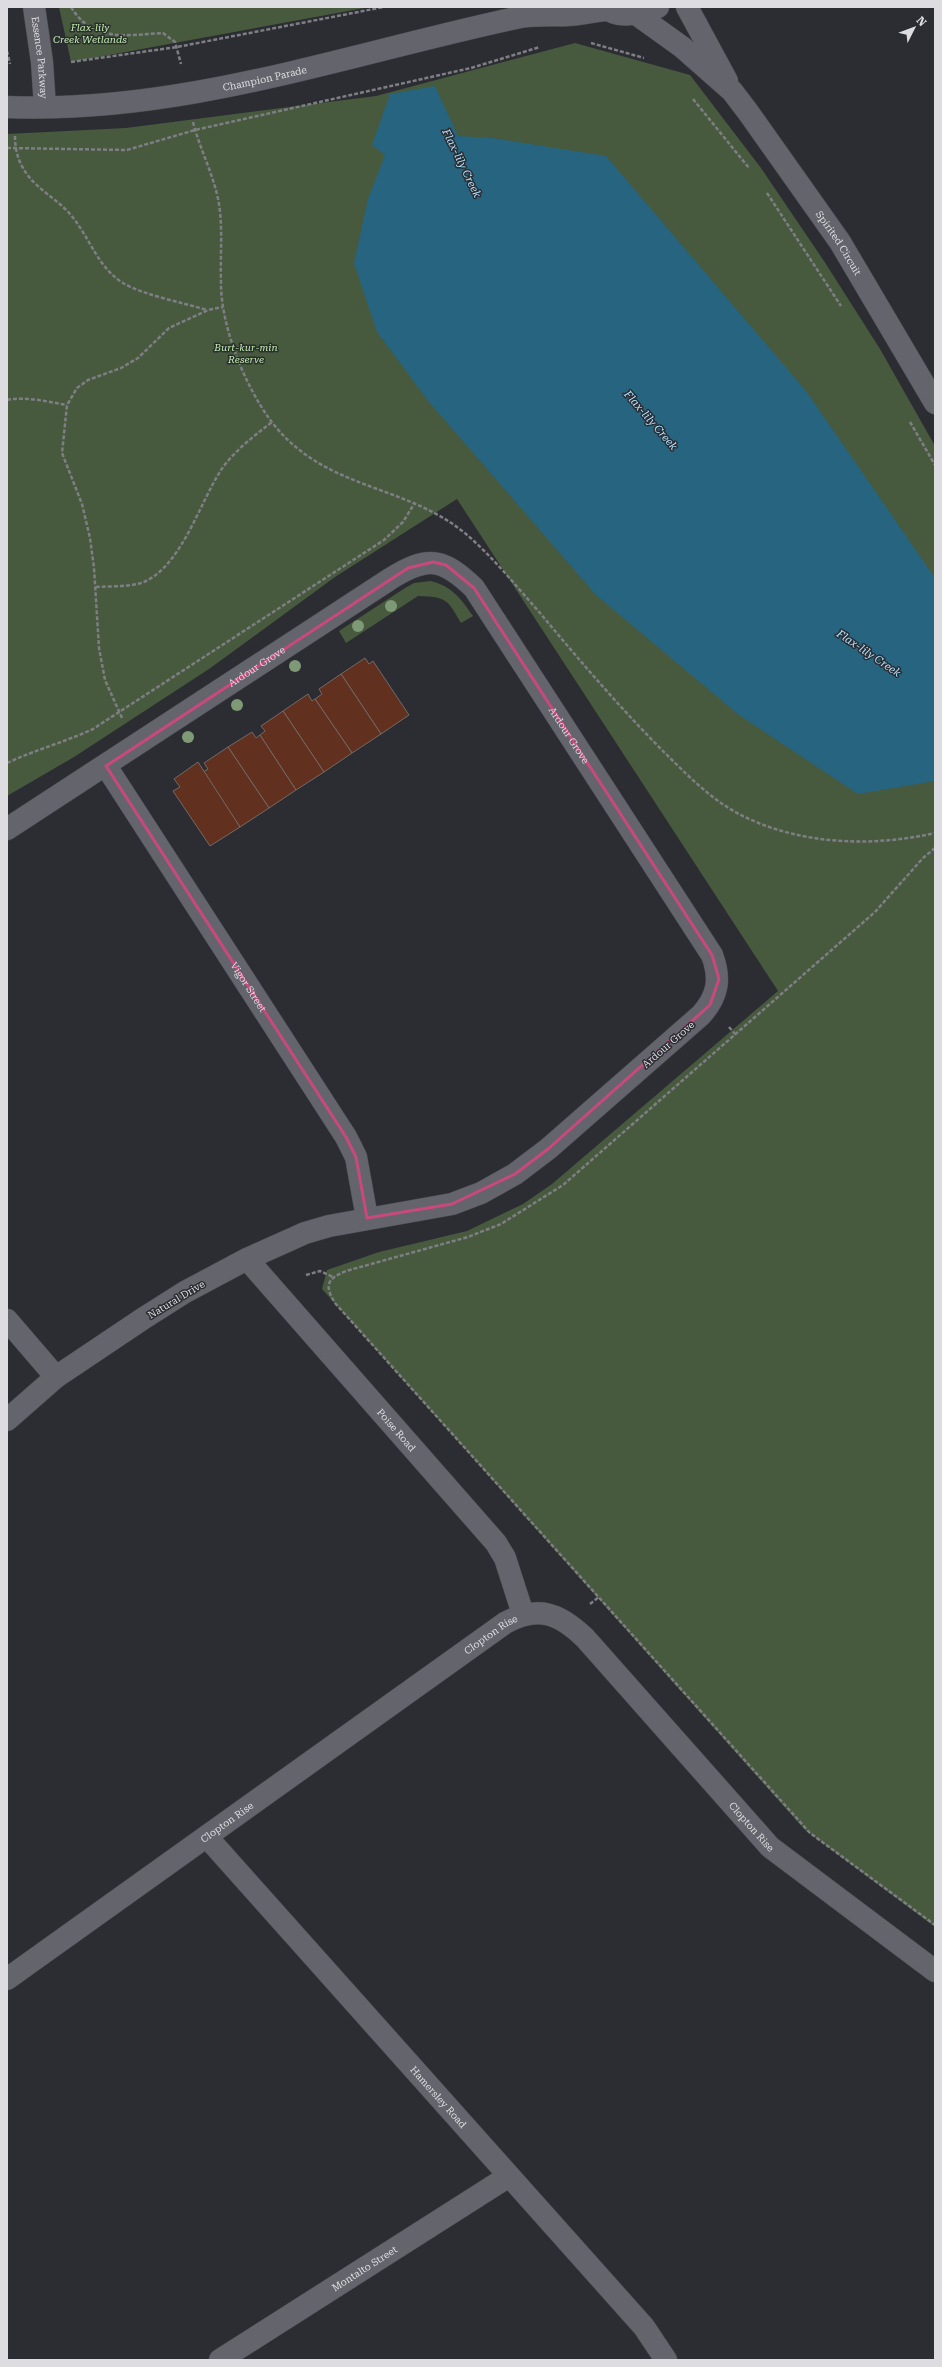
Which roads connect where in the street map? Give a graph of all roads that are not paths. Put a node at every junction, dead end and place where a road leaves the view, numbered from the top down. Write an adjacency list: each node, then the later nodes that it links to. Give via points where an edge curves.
1 (34, 7): 9 (street, Essence Parkway)
2 (658, 7): 6 (street)
3 (686, 7): 7 (street, Spirited Circuit)
4 (606, 8): 5 (street, Champion Parade, via 571,15); 6 (street, Champion Parade, via 621,14)
5 (526, 12): 9 (street, Champion Parade, via 187,94 132,103)
6 (636, 14): 7 (street, Spirited Circuit, via 682,47)
7 (732, 91): 10 (street, Spirited Circuit, via 840,242)
8 (11, 107): 9 (street, Champion Parade)
9 (45, 107)
10 (935, 402)
11 (106, 766): 12 (street, Ardour Grove); 13 (street, Vigor Street, via 346,1137 356,1157); 13 (street, Ardour Grove, via 408,568 420,563 446,565 474,588 712,955 719,979 710,1005 543,1153 515,1174 481,1193 452,1204)
12 (7, 829)
13 (367, 1218): 14 (street, Natural Drive, via 305,1233)
14 (247, 1259): 16 (street, Natural Drive, via 185,1292); 18 (street, Poise Road, via 496,1543 505,1558)
15 (7, 1320): 16 (street)
16 (56, 1377): 17 (street, Natural Drive)
17 (7, 1420)
18 (523, 1614): 19 (street, Clopton Rise, via 505,1623); 20 (street, Clopton Rise, via 541,1612 569,1624 585,1638 770,1847)
19 (207, 1838): 21 (street, Clopton Rise); 22 (street, Hamersley Road)
20 (935, 1971)
21 (7, 1980)
22 (509, 2176): 23 (street, Montalto Street); 24 (street, Hamersley Road, via 644,2327)
23 (220, 2360)
24 (666, 2360)

